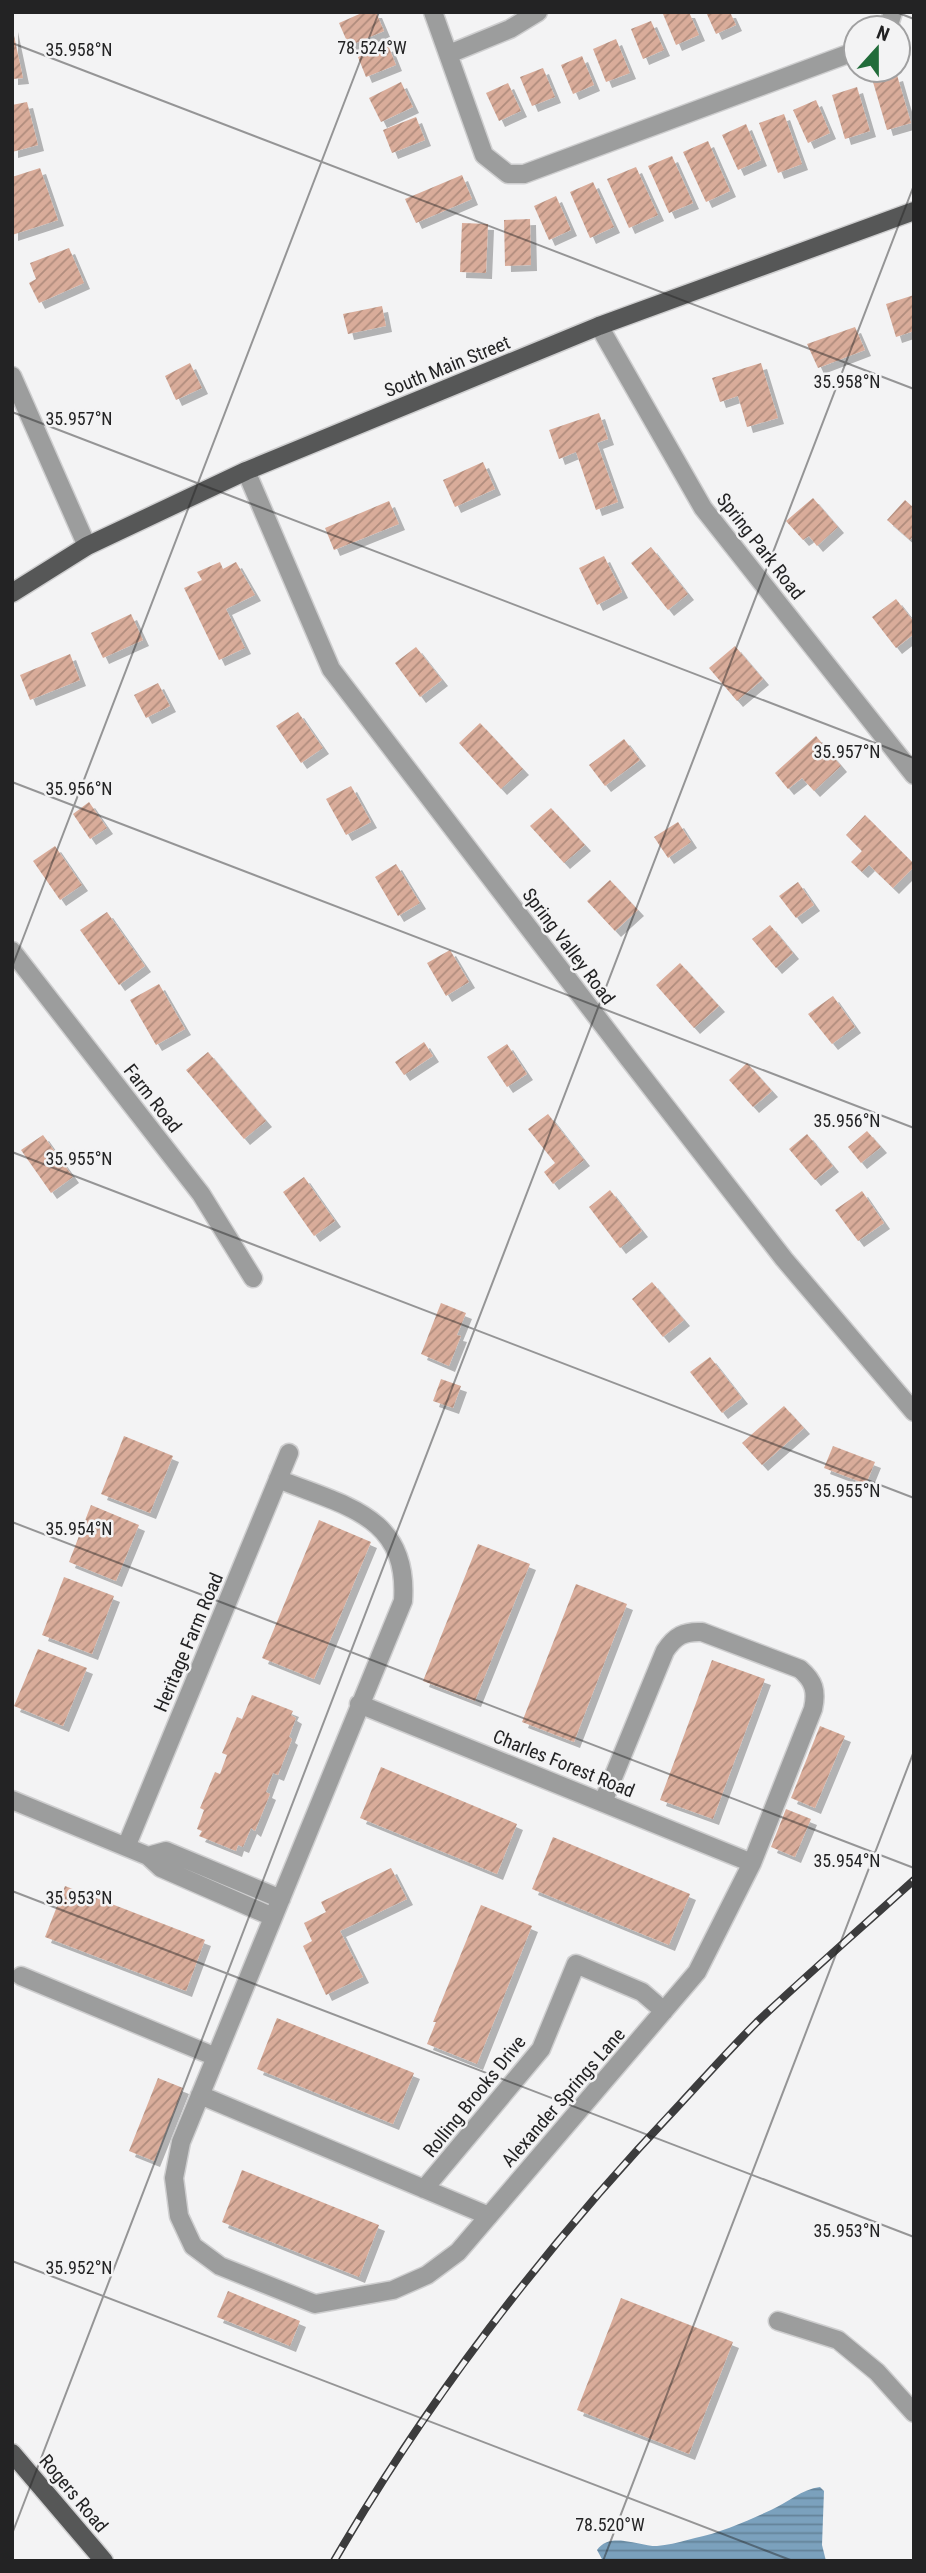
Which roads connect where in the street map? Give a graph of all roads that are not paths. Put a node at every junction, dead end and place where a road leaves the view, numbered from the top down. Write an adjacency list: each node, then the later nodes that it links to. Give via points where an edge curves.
1 (433, 12): 3 (street)
2 (538, 12): 3 (street)
3 (449, 54): 4 (street, via 484,155 508,174 524,174)
4 (842, 56)
5 (914, 211): 6 (main road, South Main Street)
6 (599, 326): 9 (main road, South Main Street); 12 (street, Spring Park Road, via 703,508)
7 (12, 376): 8 (street)
8 (17, 399): 10 (street)
9 (246, 471): 10 (main road, South Main Street); 15 (street, Spring Valley Road, via 331,668 776,1248)
10 (87, 546): 11 (main road, South Main Street)
11 (12, 593)
12 (914, 775)
13 (12, 951): 14 (street, Farm Road, via 201,1195)
14 (253, 1278)
15 (914, 1412)
16 (289, 1452): 17 (street, Heritage Farm Road)
17 (278, 1479): 18 (street, Alexander Springs Lane, via 369,1517 389,1535 398,1556 405,1578 403,1601); 21 (street, Heritage Farm Road)
18 (359, 1704): 20 (street, Charles Forest Road); 24 (street, Alexander Springs Lane)
19 (12, 1800): 21 (street)
20 (603, 1802): 23 (street, Charles Forest Road); 23 (street, Alexander Springs Lane, via 673,1639 688,1631 702,1632 800,1669 817,1695)
21 (126, 1847): 22 (street)
22 (148, 1856): 24 (street, via 166,1851); 25 (street, via 161,1868)
23 (752, 1863): 27 (street, Alexander Springs Lane, via 697,1972)
24 (281, 1899): 25 (street, Alexander Springs Lane)
25 (274, 1917): 28 (street, Alexander Springs Lane)
26 (22, 1976): 28 (street)
27 (664, 2011): 30 (street, Rolling Brooks Drive, via 642,1992 576,1964 541,2049); 31 (street, Alexander Springs Lane)
28 (216, 2057): 29 (street, Alexander Springs Lane)
29 (200, 2095): 30 (street); 31 (street, Alexander Springs Lane, via 181,2142 174,2178 179,2216 193,2245 220,2266 315,2304 393,2290 427,2275 458,2252)
30 (424, 2189): 31 (street)
31 (489, 2216)
32 (778, 2321): 33 (street, via 838,2340 877,2372)
33 (914, 2413)
34 (12, 2453): 35 (main road, Rogers Road)
35 (104, 2561)

